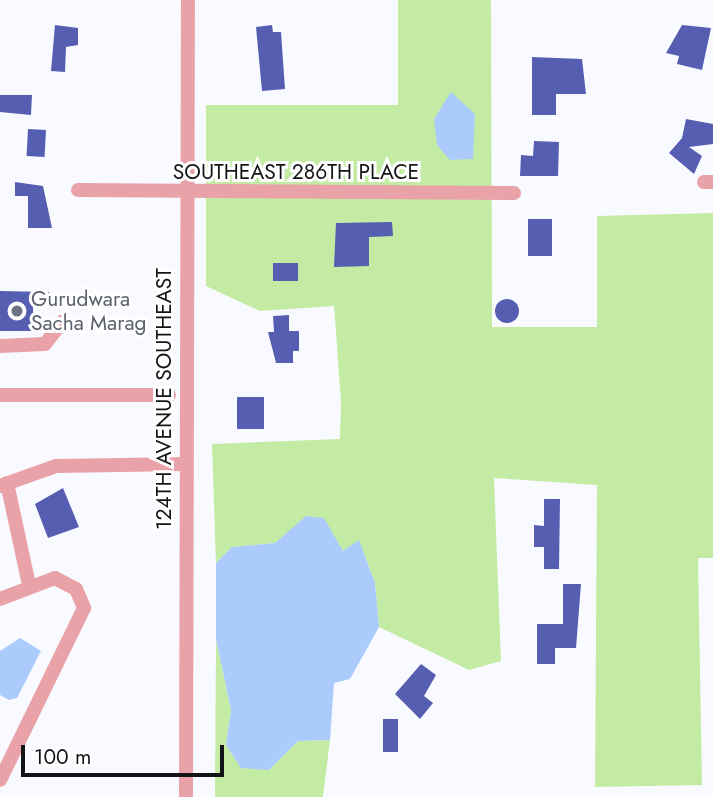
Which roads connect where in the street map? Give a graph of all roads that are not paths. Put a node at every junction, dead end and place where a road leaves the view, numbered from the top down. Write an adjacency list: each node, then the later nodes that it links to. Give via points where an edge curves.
1 (188, 0): 3 (street, 124TH AVENUE SOUTHEAST)
2 (78, 190): 3 (street, SOUTHEAST 286TH PLACE)
3 (185, 193): 4 (street, SOUTHEAST 286TH PLACE); 9 (street, 124TH AVENUE SOUTHEAST)
4 (514, 193)
5 (63, 321): 6 (street, via 52,341)
6 (0, 346)
7 (0, 395): 8 (street)
8 (169, 396)
9 (186, 464): 10 (street, via 55,466); 14 (street, 124TH AVENUE SOUTHEAST)
10 (4, 485): 11 (street)
11 (29, 585): 12 (street); 13 (street, via 46,577 69,583 85,608 83,623)
12 (0, 599)
13 (0, 780)
14 (186, 797)

